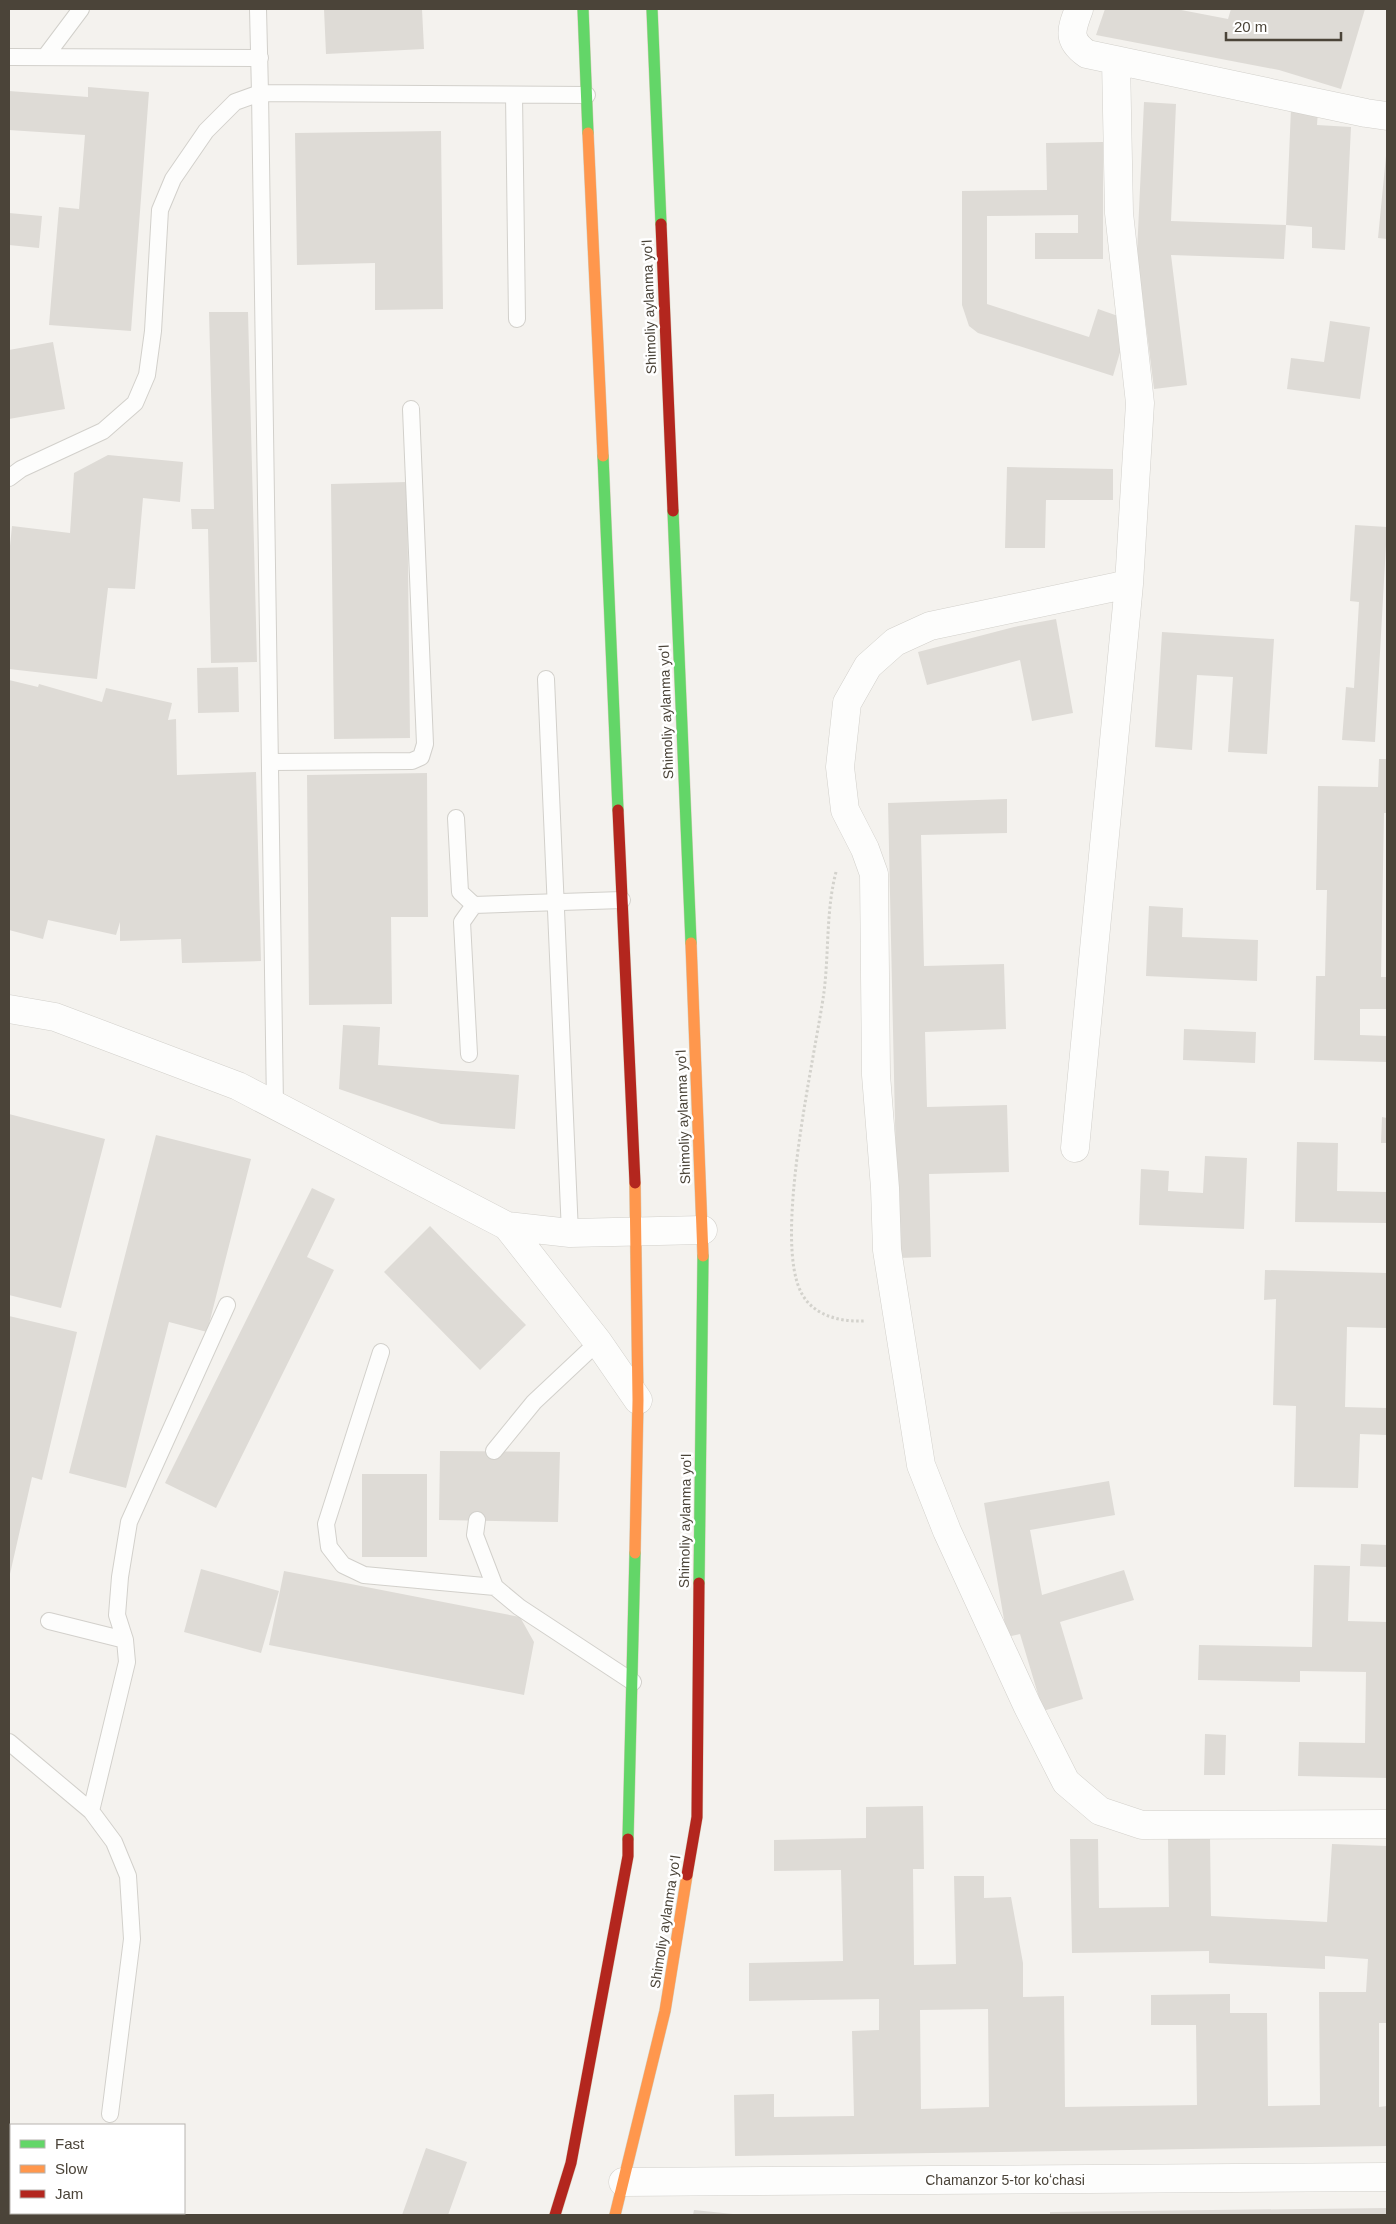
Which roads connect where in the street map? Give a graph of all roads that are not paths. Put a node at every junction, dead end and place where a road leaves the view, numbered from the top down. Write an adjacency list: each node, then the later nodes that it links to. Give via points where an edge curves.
1 (81, 9): 7 (lane)
2 (258, 9): 8 (lane)
3 (583, 9): 12 (main road)
4 (652, 9): 29 (main road, Shimoliy aylanma yoʻl)
5 (1079, 9): 9 (street, via 1072,35 1075,46 1087,54)
6 (9, 57): 7 (lane)
7 (45, 57): 8 (lane)
8 (260, 58): 10 (lane)
9 (1116, 60): 13 (street); 17 (street, via 1119,213 1140,403)
10 (260, 93): 11 (lane); 16 (lane, via 236,102 206,131 173,178 160,210 153,331 147,375 135,403 103,431 21,469); 19 (lane)
11 (514, 95): 12 (lane); 14 (lane)
12 (586, 95): 21 (main road)
13 (1387, 116)
14 (517, 320)
15 (411, 409): 19 (lane, via 425,744 421,757 412,761)
16 (9, 478)
17 (1129, 584): 27 (street); 44 (street, via 930,626 895,642 868,666 847,703 840,767 845,810 874,874 876,1075 887,1250 920,1465 1002,1651 1066,1782 1100,1811 1142,1825)
18 (546, 679): 22 (lane)
19 (270, 762): 26 (lane)
20 (456, 818): 23 (lane, via 460,892)
21 (622, 900): 22 (lane); 30 (main road)
22 (556, 903): 23 (lane); 31 (lane)
23 (474, 906): 25 (lane, via 462,922)
24 (9, 1009): 26 (street, via 55,1017 238,1086)
25 (469, 1054)
26 (275, 1106): 28 (street)
27 (1075, 1148)
28 (506, 1226): 31 (street); 33 (street)
29 (703, 1230): 30 (street); 47 (main road, Shimoliy aylanma yoʻl, via 697,1817 665,2011)
30 (637, 1232): 31 (street); 35 (main road)
31 (570, 1233)
32 (226, 1305): 40 (lane, via 129,1522 117,1615)
33 (598, 1342): 35 (street); 36 (lane, via 534,1402)
34 (381, 1352): 38 (lane, via 326,1524 329,1547 343,1565 364,1575)
35 (638, 1400): 41 (main road)
36 (494, 1451)
37 (477, 1520): 38 (lane, via 475,1535)
38 (495, 1587): 41 (lane, via 519,1607)
39 (49, 1621): 40 (lane)
40 (125, 1640): 43 (lane, via 127,1662)
41 (633, 1682): 48 (main road, via 628,1856 571,2163)
42 (9, 1742): 43 (lane)
43 (91, 1811): 45 (lane, via 114,1842 128,1876 132,1940)
44 (1387, 1824)
45 (110, 2114)
46 (1387, 2177): 47 (street, Chamanzor 5-tor koʻchasi)
47 (623, 2182): 49 (main road, Shimoliy aylanma yoʻl)
48 (555, 2215)
49 (615, 2215)

